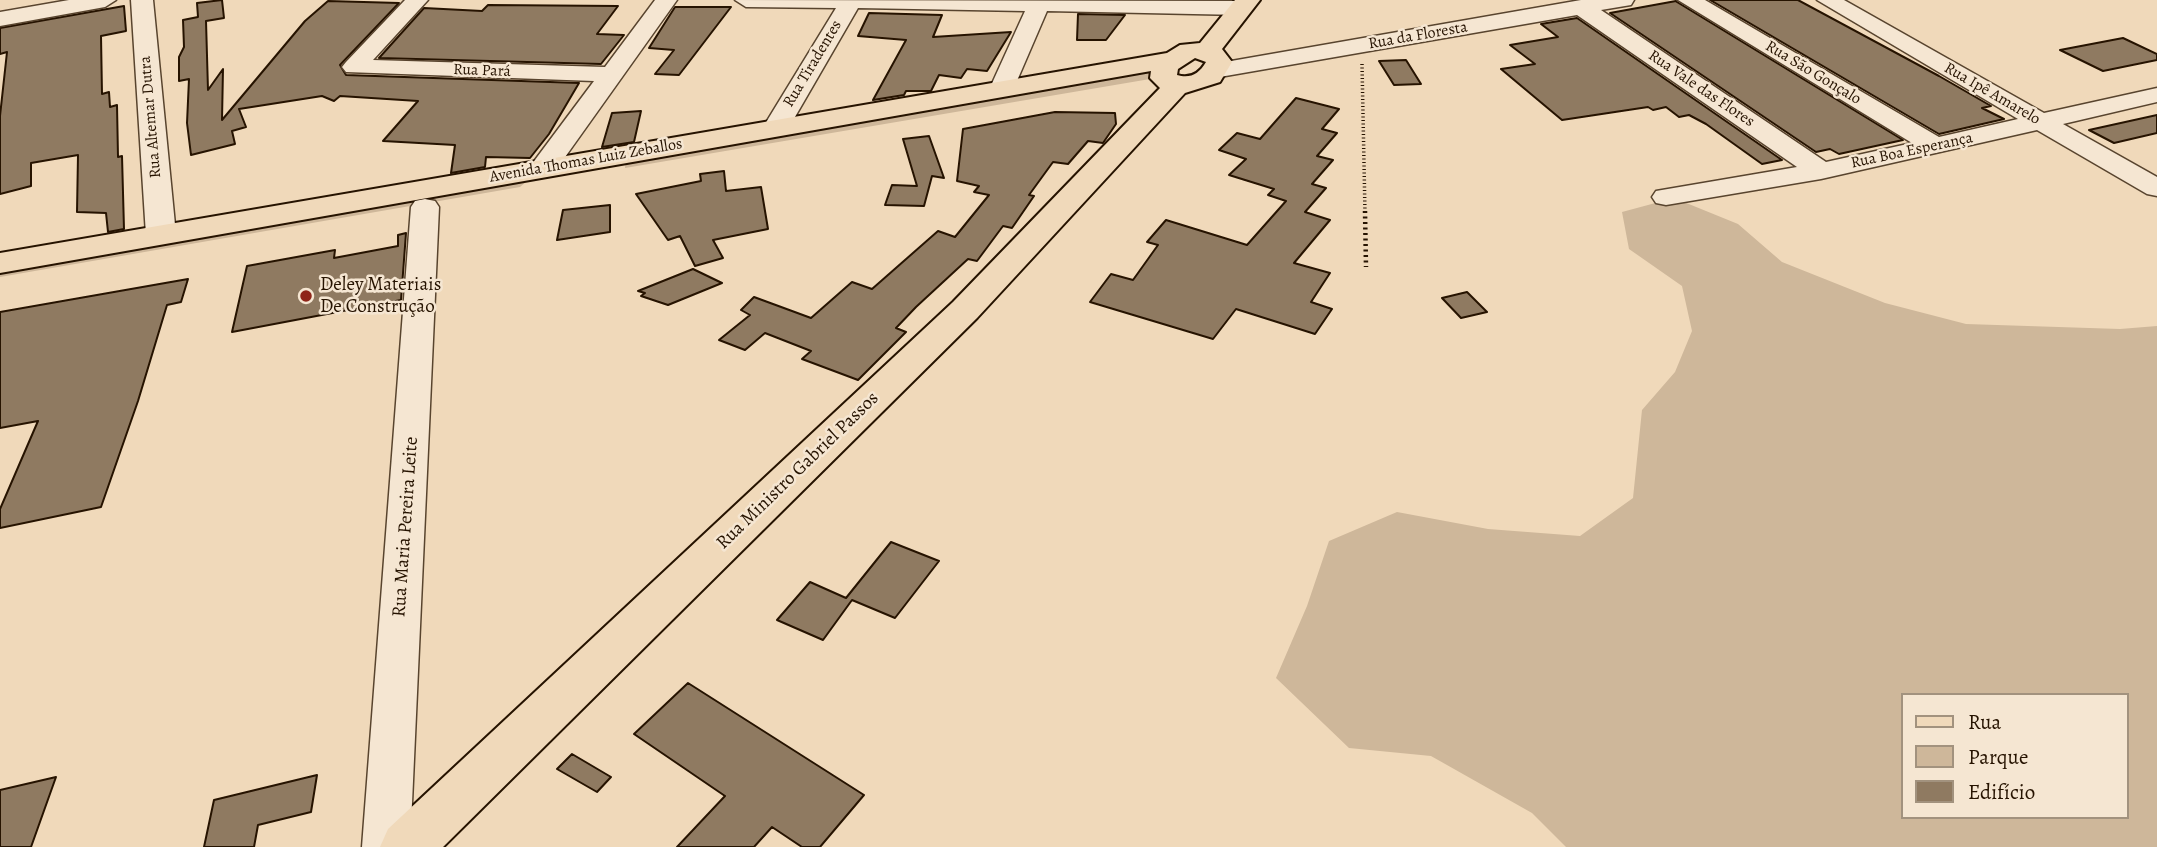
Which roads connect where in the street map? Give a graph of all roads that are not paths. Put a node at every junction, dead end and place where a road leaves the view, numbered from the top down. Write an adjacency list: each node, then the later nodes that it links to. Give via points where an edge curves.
1 (105, 0): 13 (street)
2 (142, 0): 27 (street, Rua Altemar Dutra)
3 (417, 0): 15 (street, Rua Pará, via 354,67)
4 (666, 0): 15 (street)
5 (746, 0): 9 (street)
6 (1623, 0): 12 (street, Rua da Floresta)
7 (1689, 0): 20 (street, Rua São Gonçalo)
8 (1828, 0): 18 (street, Rua Ipê Amarelo)
9 (851, 1): 10 (street); 19 (street, Rua Tiradentes)
10 (1040, 2): 11 (street); 16 (street)
11 (1245, 4): 14 (main road, Rua Ministro Gabriel Passos)
12 (1581, 7): 14 (street, Rua da Floresta, via 1362,46); 23 (street, Rua Vale das Flores)
13 (0, 19)
14 (1188, 70): 16 (main road, Avenida Thomas Luiz Zeballos); 21 (main road, Avenida Thomas Luiz Zeballos); 31 (main road, Rua Ministro Gabriel Passos, via 965,310)
15 (611, 74): 22 (street)
16 (1001, 90): 19 (main road, Avenida Thomas Luiz Zeballos)
17 (2151, 101): 18 (street, Rua Boa Esperança)
18 (2042, 123): 20 (street, Rua Boa Esperança); 24 (street, Rua Ipê Amarelo)
19 (775, 129): 21 (main road, Avenida Thomas Luiz Zeballos)
20 (1936, 146): 23 (street, Rua Boa Esperança)
21 (614, 165): 22 (main road, Avenida Thomas Luiz Zeballos); 26 (main road, Avenida Thomas Luiz Zeballos)
22 (542, 168): 27 (main road, Avenida Thomas Luiz Zeballos)
23 (1821, 171): 25 (street, Rua Boa Esperança)
24 (2157, 188)
25 (1666, 197)
26 (425, 207): 29 (main road, Avenida Thomas Luiz Zeballos); 30 (street, Rua Maria Pereira Leite)
27 (160, 235): 28 (main road, Avenida Thomas Luiz Zeballos)
28 (0, 263)
29 (0, 282)
30 (386, 847)
31 (407, 847)

